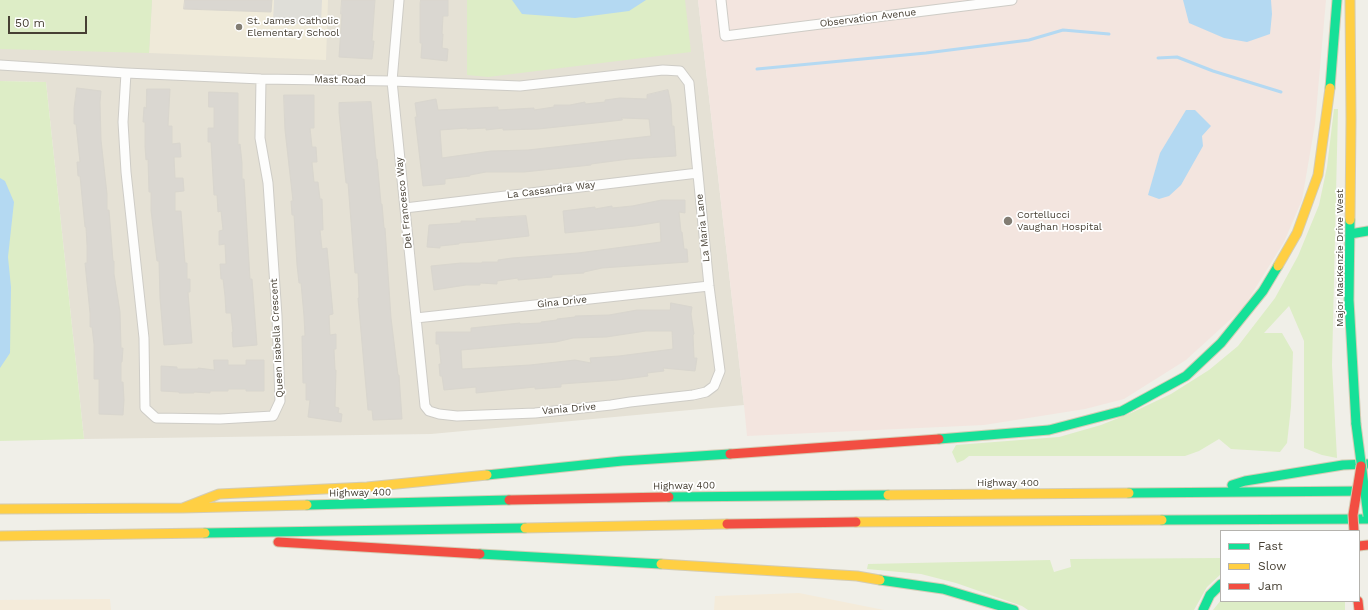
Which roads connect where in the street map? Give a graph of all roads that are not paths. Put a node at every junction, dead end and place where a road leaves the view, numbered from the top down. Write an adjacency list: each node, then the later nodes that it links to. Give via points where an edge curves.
1 (399, 0): 10 (street, Del Francesco Way)
2 (721, 0): 3 (street, Observation Avenue, via 724,36)
3 (1012, 0)
4 (1336, 0): 22 (main road, via 1330,88 1318,175 1298,233 1263,291 1221,343 1186,376 1122,411 1049,430 622,461 367,487 219,494)
5 (1350, 0): 14 (main road, Major MacKenzie Drive West)
6 (0, 65): 8 (street, Mast Road)
7 (680, 71): 10 (street, Mast Road, via 663,70 520,86); 11 (street, La Maria Lane, via 689,83)
8 (126, 73): 9 (street, Mast Road); 9 (street, Queen Isabella Crescent, via 123,122 144,338 144,408 156,418 220,419 273,416 280,402 268,183 260,138)
9 (261, 79): 10 (street, Mast Road)
10 (392, 81): 12 (street, Del Francesco Way)
11 (698, 173): 12 (street, La Cassandra Way); 15 (street, La Maria Lane)
12 (405, 208): 16 (street, Del Francesco Way)
13 (1368, 230): 14 (main road)
14 (1350, 234): 19 (main road, Major MacKenzie Drive West, bridge, via 1349,300 1356,424)
15 (709, 286): 16 (street, Gina Drive); 17 (street, La Maria Lane, via 720,371)
16 (416, 318): 18 (street, Del Francesco Way)
17 (714, 386): 18 (street, Vania Drive, via 706,392 693,395 535,413 457,416 429,411)
18 (425, 406)
19 (1364, 465): 21 (main road, via 1343,465 1245,481); 24 (main road, Major MacKenzie Drive West, bridge); 26 (main road, bridge, via 1353,515)
20 (1368, 491): 21 (main road, Highway 400)
21 (1210, 492): 22 (main road, Highway 400, via 700,496)
22 (183, 508): 23 (main road, Highway 400)
23 (0, 509)
24 (1368, 516)
25 (1368, 519): 27 (main road, via 943,521)
26 (1354, 530)
27 (227, 533): 28 (main road); 30 (main road, via 265,542 857,576 943,589)
28 (0, 536)
29 (1220, 585): 31 (main road, via 1210,595)
30 (1014, 610)
31 (1203, 610)

